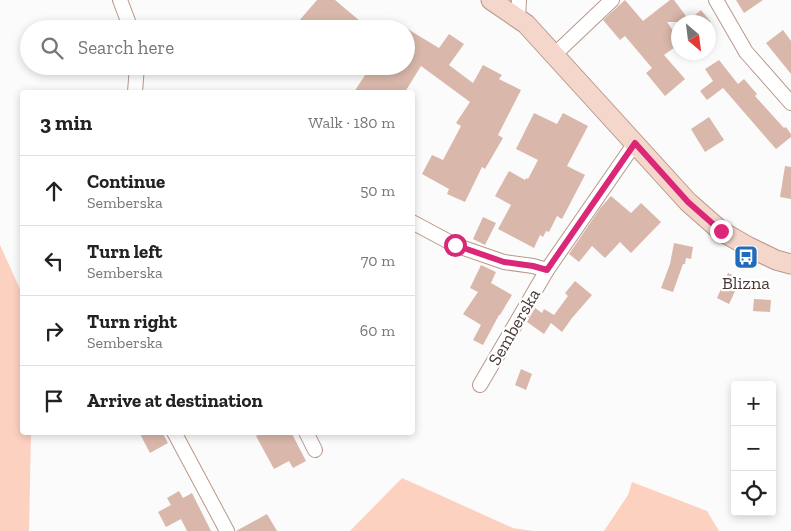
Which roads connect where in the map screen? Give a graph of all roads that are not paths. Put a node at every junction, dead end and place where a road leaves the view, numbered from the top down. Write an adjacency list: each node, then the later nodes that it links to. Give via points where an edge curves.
1 (120, 0): 6 (street)
2 (491, 0): 5 (main road)
3 (612, 0): 7 (street)
4 (716, 0): 10 (street, via 746,52)
5 (519, 9): 7 (main road, via 526,24)
6 (128, 20)
7 (554, 55): 11 (main road)
8 (136, 75): 9 (street)
9 (135, 90)
10 (791, 103)
11 (635, 143): 13 (main road, via 688,202 721,231 776,260); 14 (street, Semberska)
12 (415, 224): 14 (street, Semberska, via 455,245 504,262)
13 (791, 264)
14 (547, 270): 15 (street, Semberska)
15 (480, 385)
16 (176, 435): 19 (street)
17 (308, 435): 18 (street)
18 (315, 450)
19 (227, 531)

